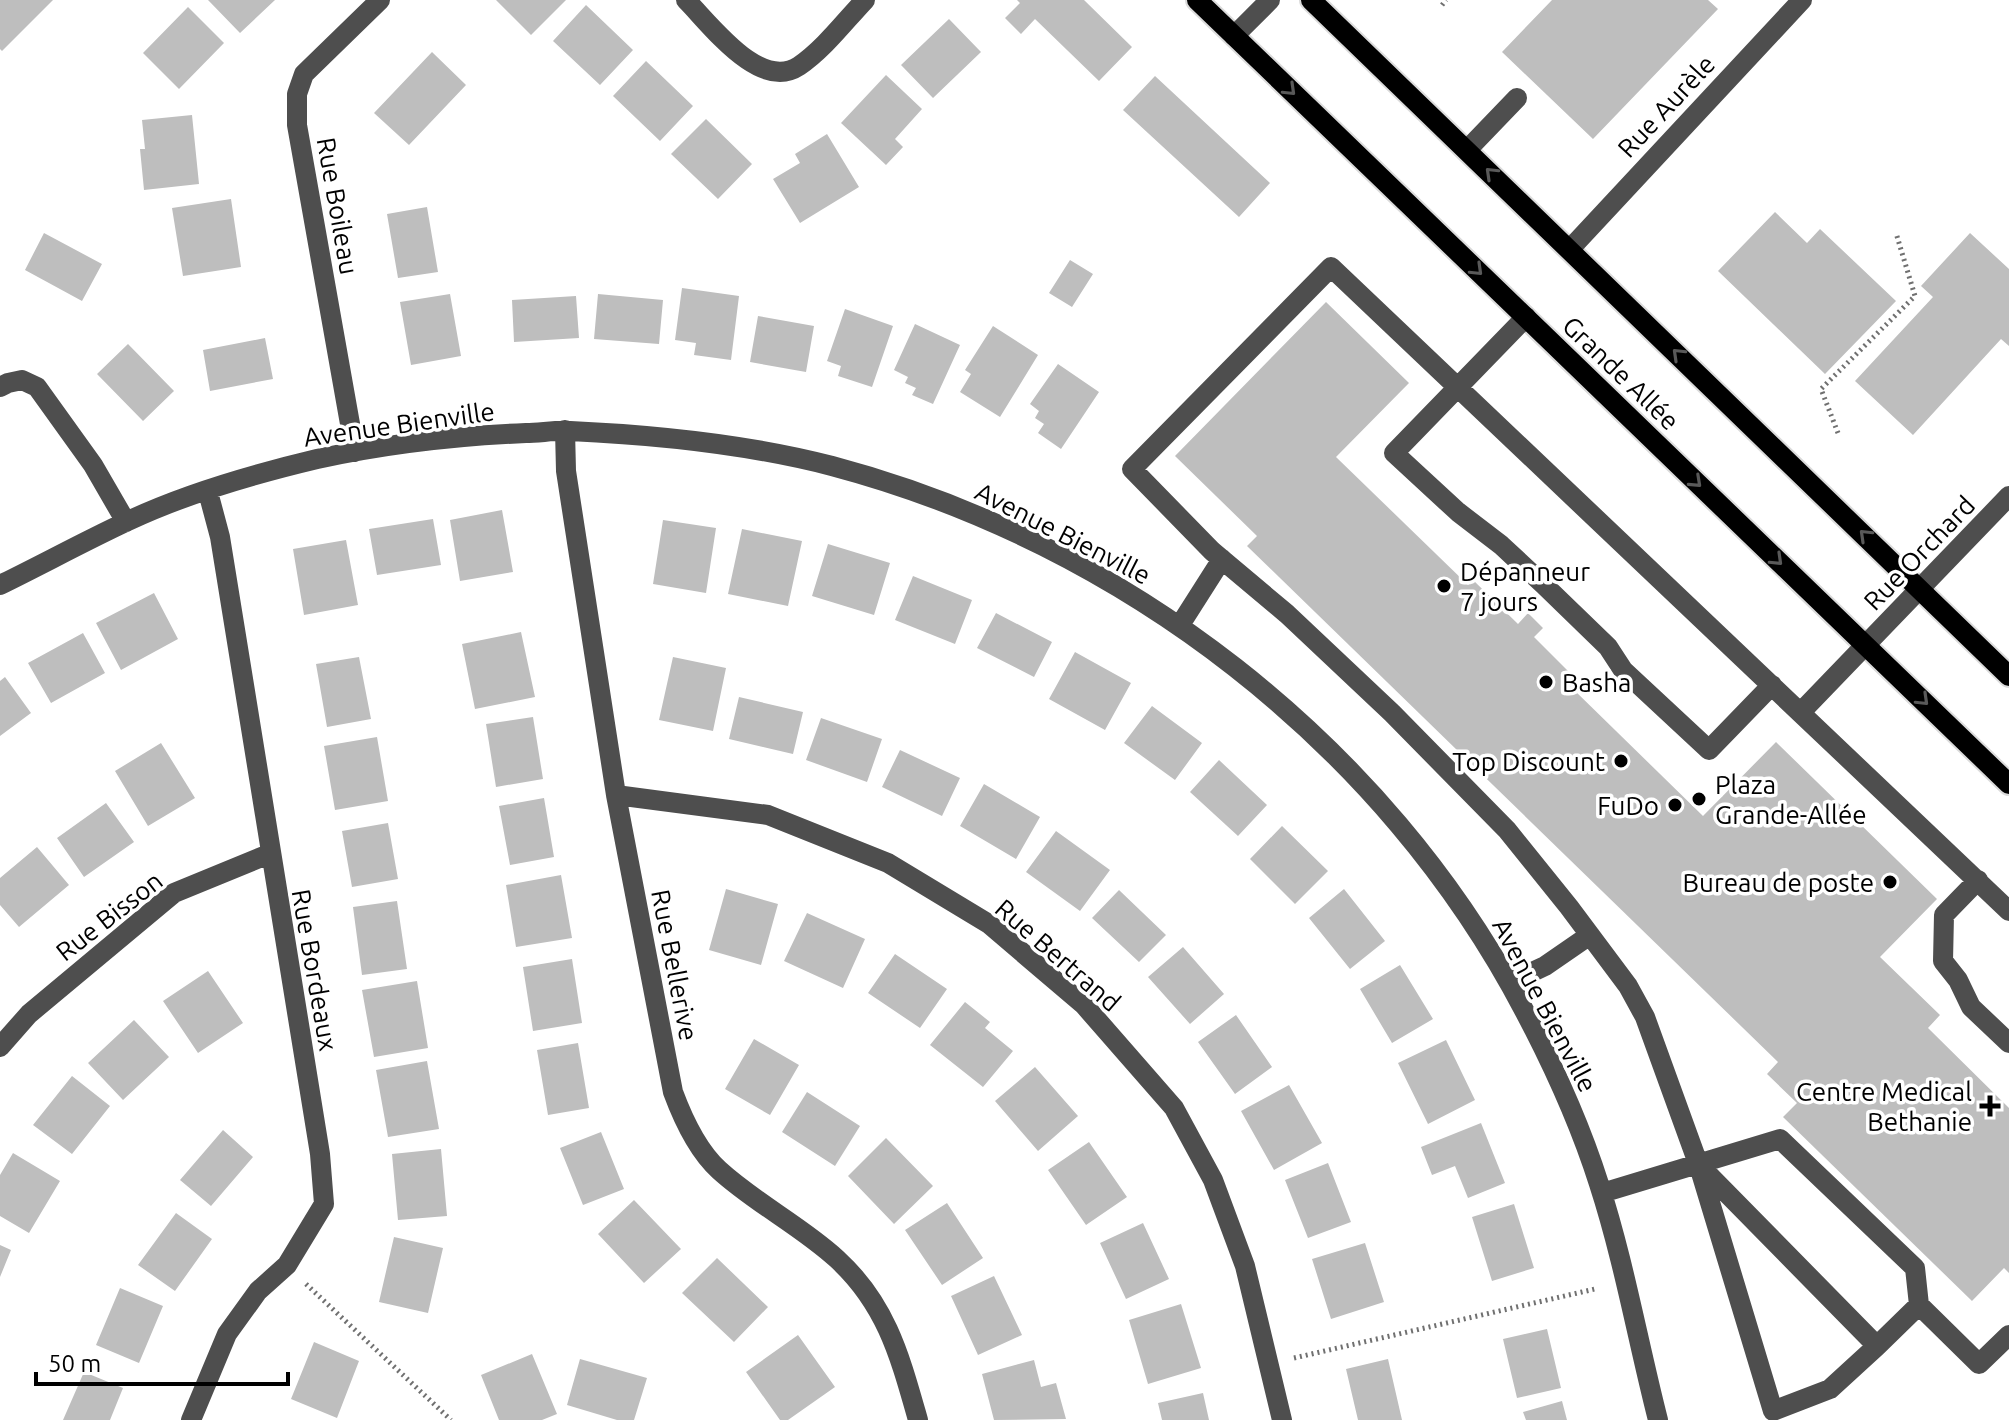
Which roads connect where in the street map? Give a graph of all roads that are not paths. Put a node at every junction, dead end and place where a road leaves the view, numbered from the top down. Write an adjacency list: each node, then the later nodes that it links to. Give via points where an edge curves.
1 (380, 0): 16 (street, Rue Boileau, via 304,74 297,94 297,125)
2 (686, 0): 3 (street, via 754,66 777,72 801,65)
3 (865, 0)
4 (1197, 0): 8 (main road, Grande Allée)
5 (1270, 0): 8 (street)
6 (1311, 0): 10 (main road, Grande Allée)
7 (1802, 0): 11 (street, Rue Aurèle)
8 (1234, 36): 12 (main road, Grande Allée, one-way to 12)
9 (1517, 98): 10 (street)
10 (1467, 150): 11 (main road, Grande Allée, one-way to 10)
11 (1570, 249): 22 (main road, Grande Allée, one-way to 11)
12 (1526, 317): 14 (street); 24 (main road, Grande Allée, one-way to 24)
13 (0, 387): 19 (street, via 22,380 37,387)
14 (1457, 389): 20 (street, via 1331,267 1132,469); 26 (street); 26 (street, via 1394,453 1544,585 1608,647 1623,670 1709,750)
15 (565, 430): 16 (street, Avenue Bienville); 23 (street, Avenue Bienville, via 742,448 864,476 1025,537); 29 (street, Rue Bellerive, via 566,471)
16 (355, 452): 17 (street, Avenue Bienville)
17 (208, 492): 19 (street, Avenue Bienville); 30 (street, Rue Bordeaux, via 220,537)
18 (2009, 496): 22 (street, Rue Orchard)
19 (126, 522): 21 (street, Avenue Bienville)
20 (1222, 559): 23 (street); 33 (street, via 1287,614 1507,830)
21 (0, 585)
22 (1921, 589): 24 (street, Rue Orchard); 25 (main road, Grande Allée)
23 (1180, 625): 34 (street, Avenue Bienville, via 1283,708 1367,790 1440,878)
24 (1866, 646): 27 (street, Rue Orchard); 28 (main road, Grande Allée, one-way to 28)
25 (2009, 676)
26 (1772, 685): 27 (street)
27 (1801, 712): 31 (street)
28 (2009, 784)
29 (616, 795): 43 (street, Rue Bellerive, via 673,1092 685,1124 717,1168 837,1259 872,1301 897,1346); 44 (street, Rue Bertrand, via 768,815 888,863 989,924 1084,1005 1174,1108 1213,1180 1245,1266)
30 (269, 854): 36 (street, Rue Bisson, via 174,893 29,1014); 42 (street, Rue Bordeaux, via 324,1204 287,1265 258,1291 227,1334)
31 (1978, 880): 32 (street); 35 (street, via 1944,915 1943,961 1971,1007)
32 (2009, 911)
33 (1590, 935): 34 (street); 37 (street, via 1645,1017)
34 (1509, 983): 38 (street, Avenue Bienville, via 1560,1082)
35 (2009, 1043)
36 (0, 1047)
37 (1699, 1166): 38 (street); 39 (street, via 1780,1139 1915,1268); 41 (street); 41 (street, via 1773,1411 1830,1389)
38 (1602, 1193): 45 (street, Avenue Bienville)
39 (1919, 1305): 40 (street, via 1979,1364); 41 (street)
40 (2009, 1335)
41 (1877, 1346)
42 (191, 1420)
43 (918, 1420)
44 (1282, 1420)
45 (1658, 1420)

